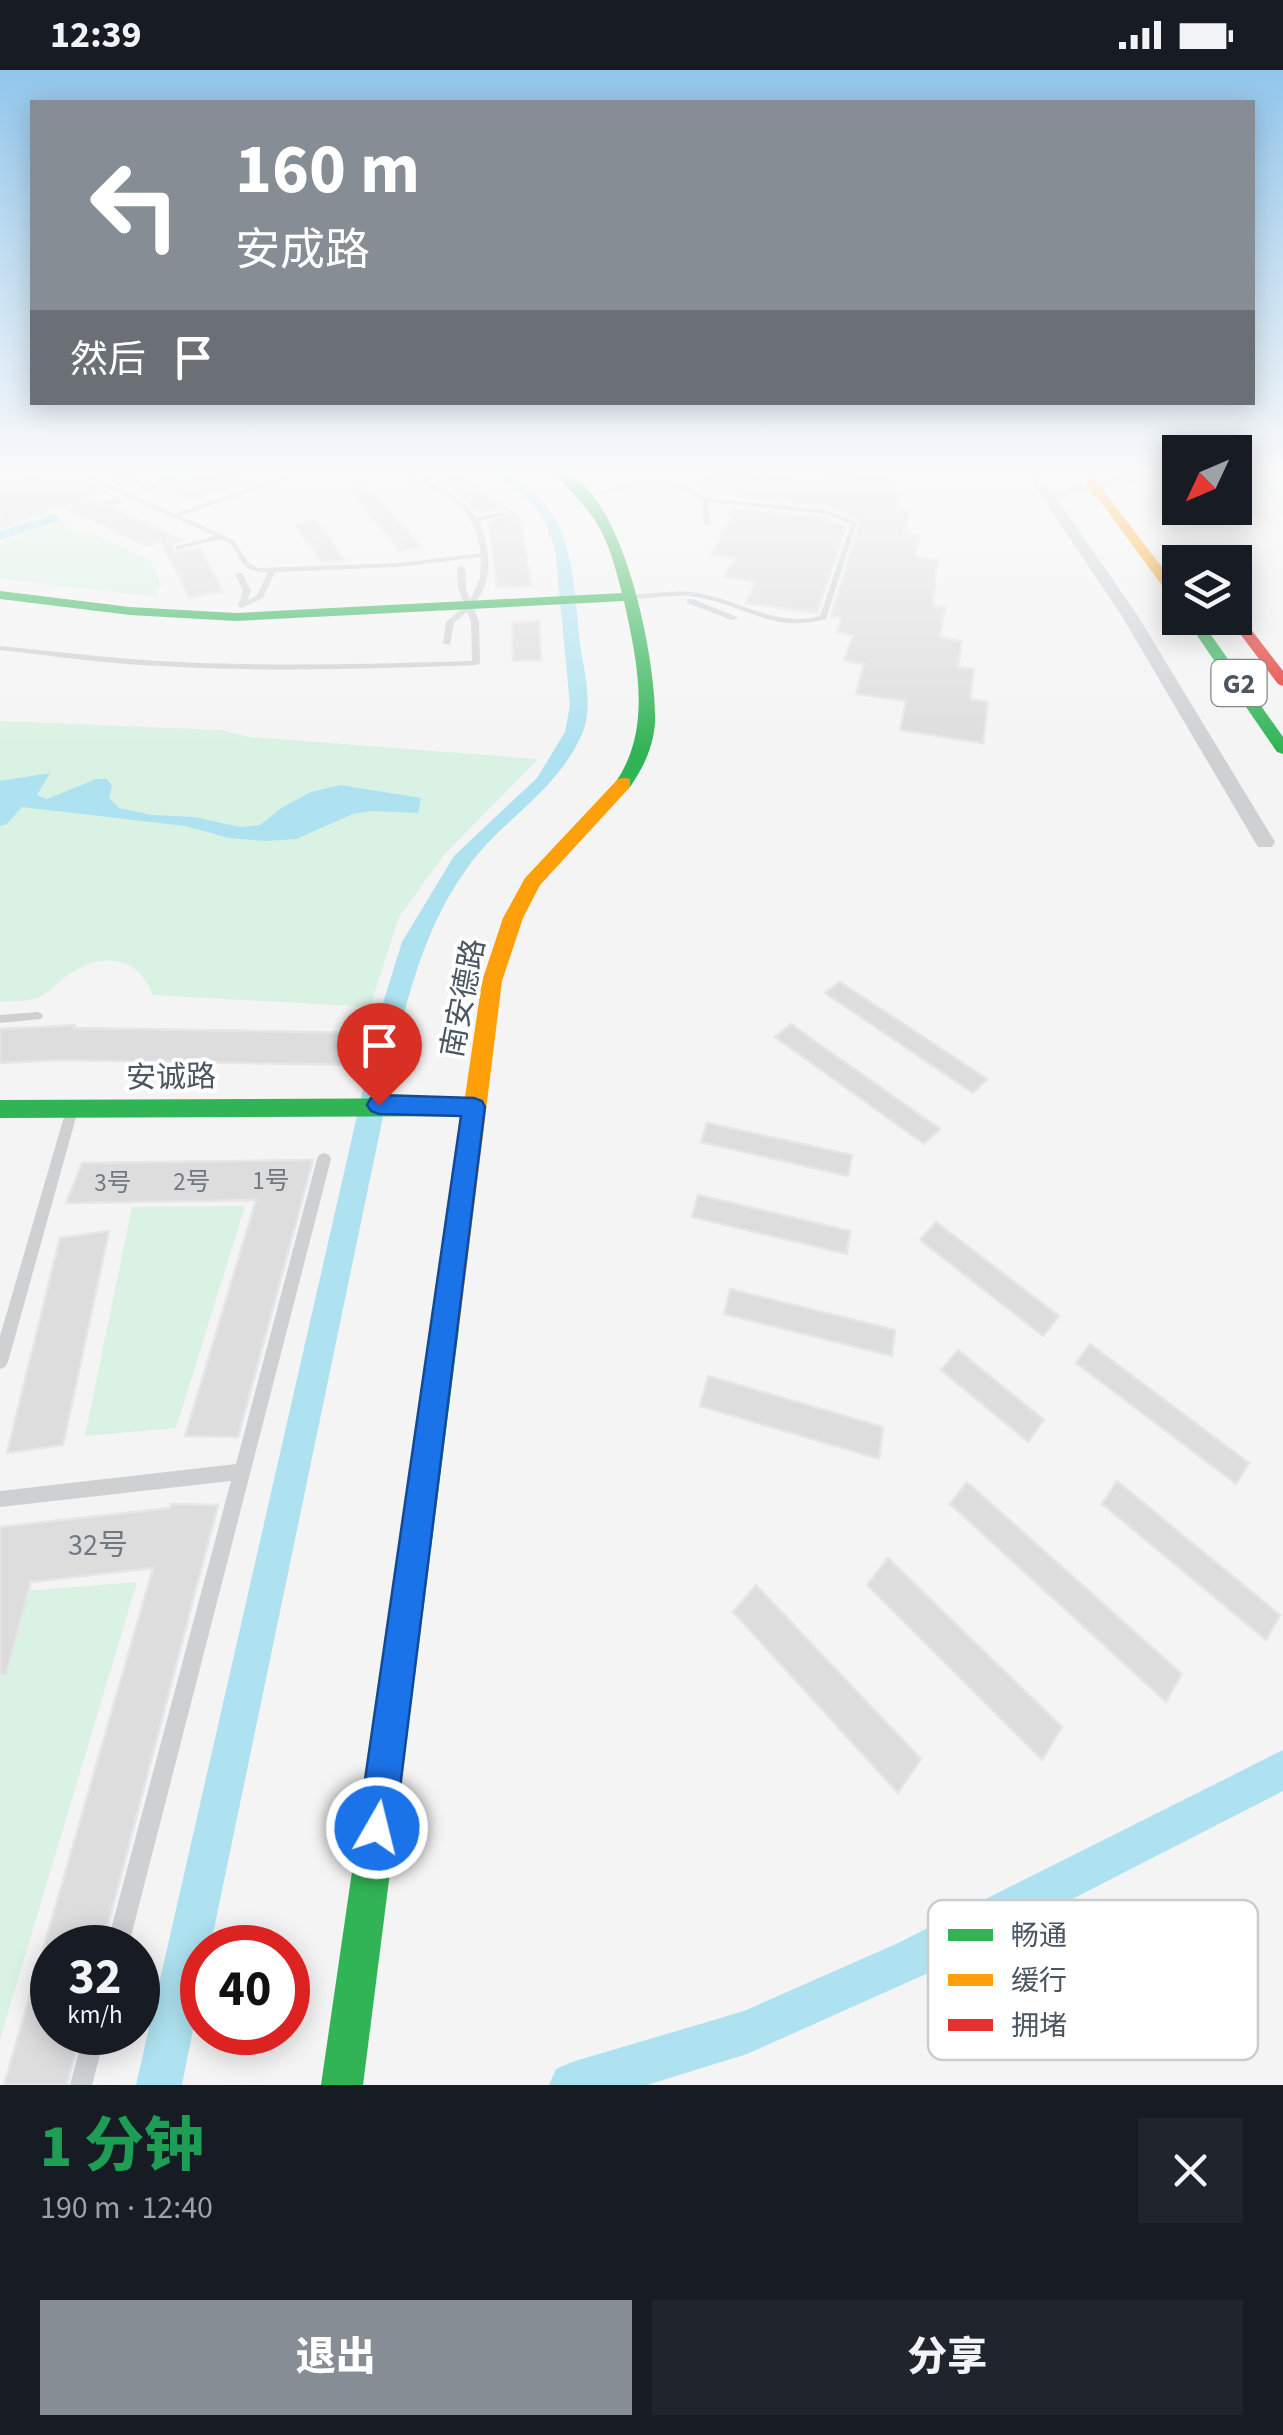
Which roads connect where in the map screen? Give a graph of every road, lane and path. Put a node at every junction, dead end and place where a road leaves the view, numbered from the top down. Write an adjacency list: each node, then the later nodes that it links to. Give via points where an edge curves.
1 (247, 563): 8 (lane)
2 (416, 563): 8 (lane)
3 (483, 563): 13 (lane, via 483,584)
4 (620, 563): 11 (main road, 南安德路)
5 (842, 563): 12 (lane, via 826,613 817,620 749,612 695,594)
6 (1094, 563): 22 (street)
7 (461, 568): 13 (lane)
8 (272, 572): 14 (lane, via 260,596)
9 (240, 575): 14 (lane, via 247,590)
10 (0, 595): 14 (main road, via 130,611)
11 (628, 597): 12 (lane); 13 (main road); 25 (main road, 南安德路, via 646,733 614,798 545,866 515,909 492,981)
12 (652, 597): 15 (lane, via 696,602)
13 (470, 607): 14 (main road); 18 (lane, via 450,622); 19 (lane, via 476,663 189,665)
14 (240, 612)
15 (734, 618)
16 (1204, 635): 21 (main road, G2)
17 (1248, 635): 20 (main road, G2)
18 (447, 642)
19 (0, 648)
20 (1283, 681)
21 (1283, 749)
22 (1265, 842)
23 (37, 1016): 24 (lane)
24 (0, 1020)
25 (474, 1107): 26 (main road, 安诚路); 35 (main road, 南安德路)
26 (73, 1108): 27 (main road, 安诚路); 29 (lane)
27 (0, 1109)
28 (324, 1159): 30 (lane)
29 (0, 1362)
30 (242, 1471): 31 (lane); 32 (lane)
31 (0, 1500)
32 (123, 1925)
33 (89, 2055): 34 (lane)
34 (81, 2085)
35 (342, 2085)

